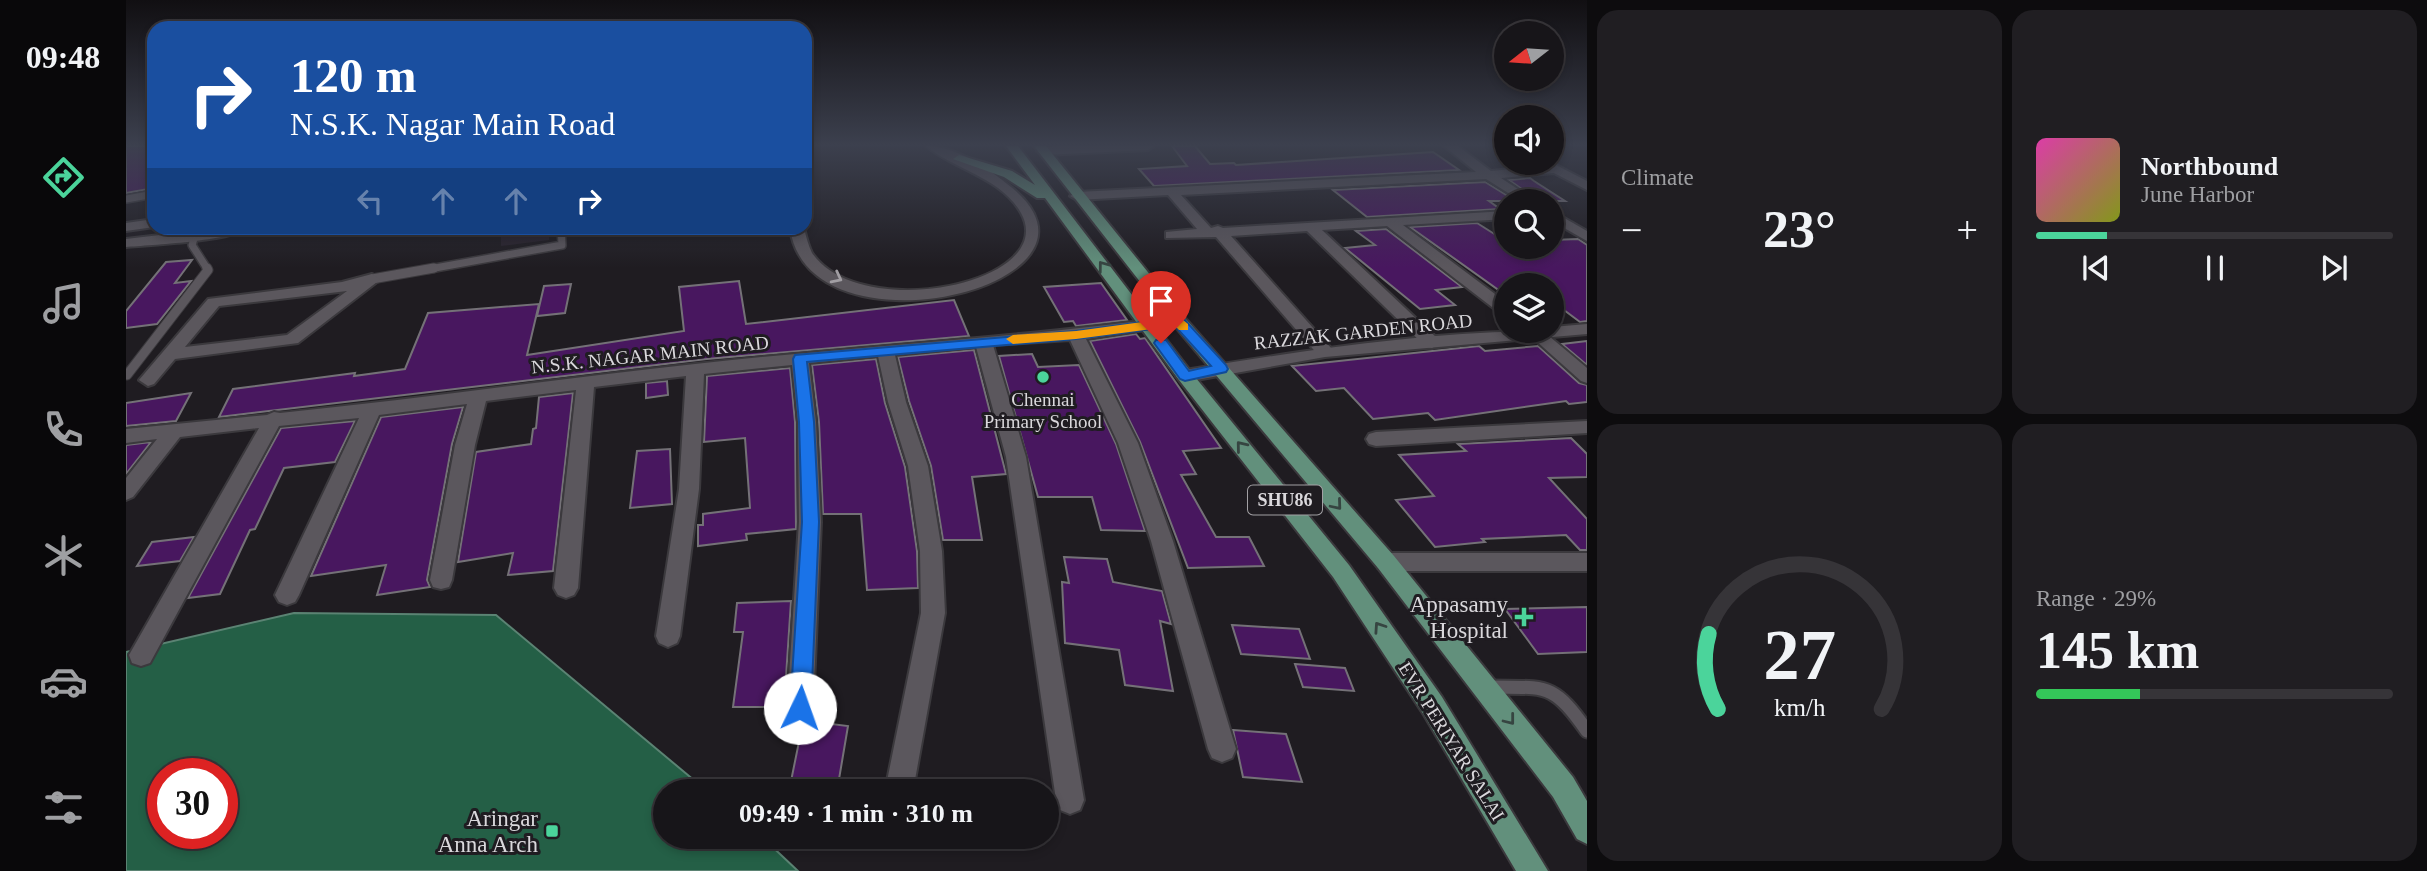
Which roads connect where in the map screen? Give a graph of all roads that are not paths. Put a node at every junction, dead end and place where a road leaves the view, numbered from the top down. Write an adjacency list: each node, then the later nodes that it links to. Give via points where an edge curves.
1 (1000, 187): 22 (street, one-way to 1, via 808,258 835,278 859,288 931,295 979,286 1016,263 1028,247 1033,227 1015,197)
2 (1028, 187): 10 (main road)
3 (1043, 187): 10 (main road, EVR PERIYAR SALAI / SHU86)
4 (1070, 187): 8 (main road, SHU86)
5 (1241, 187): 6 (street)
6 (1170, 190): 8 (street); 17 (street)
7 (147, 195): 9 (lane)
8 (1077, 196): 27 (main road, SHU86)
9 (126, 199)
10 (1055, 203): 28 (main road, EVR PERIYAR SALAI / SHU86, one-way to 10)
11 (1494, 216): 12 (street)
12 (1390, 222): 15 (street); 26 (street)
13 (1564, 223): 23 (street)
14 (147, 224): 16 (street)
15 (1309, 225): 17 (street); 34 (street)
16 (126, 227)
17 (1212, 230): 18 (main road); 37 (street)
18 (1171, 234)
19 (177, 235): 24 (main road)
20 (194, 235): 42 (lane, via 192,246 208,270)
21 (561, 235): 25 (lane, via 562,245)
22 (800, 235)
23 (1587, 237)
24 (128, 243)
25 (372, 279): 38 (street, via 292,339); 38 (street, via 214,302)
26 (1494, 301)
27 (1179, 321): 28 (street, N.S.K. NAGAR MAIN ROAD); 41 (main road, SHU86)
28 (1149, 327): 31 (street, N.S.K. NAGAR MAIN ROAD); 43 (main road, EVR PERIYAR SALAI / SHU86)
29 (1587, 329): 30 (street, RAZZAK GARDEN ROAD)
30 (1564, 331)
31 (1076, 335): 33 (street, N.S.K. NAGAR MAIN ROAD); 65 (street, via 1128,443 1162,541)
32 (1494, 337): 34 (street, RAZZAK GARDEN ROAD)
33 (983, 341): 36 (street, N.S.K. NAGAR MAIN ROAD); 67 (street, via 1016,457)
34 (1433, 343): 37 (street, RAZZAK GARDEN ROAD)
35 (1548, 343): 44 (street)
36 (886, 352): 39 (street, N.S.K. NAGAR MAIN ROAD); 66 (street, via 918,466 933,613)
37 (1325, 352): 41 (street, RAZZAK GARDEN ROAD)
38 (170, 354): 45 (street)
39 (800, 359): 40 (street, N.S.K. NAGAR MAIN ROAD); 63 (street, via 810,522)
40 (695, 369): 46 (street, N.S.K. NAGAR MAIN ROAD); 60 (street, via 689,489)
41 (1221, 369): 43 (street, RAZZAK GARDEN ROAD); 55 (main road, SHU86, one-way to 55)
42 (127, 375)
43 (1185, 376): 69 (main road, EVR PERIYAR SALAI / SHU86, one-way to 43, via 1433,706 1341,572)
44 (1587, 377)
45 (148, 380)
46 (586, 382): 47 (street, N.S.K. NAGAR MAIN ROAD); 58 (street)
47 (478, 397): 48 (street, N.S.K. NAGAR MAIN ROAD); 57 (street)
48 (372, 410): 49 (street, N.S.K. NAGAR MAIN ROAD); 59 (street)
49 (274, 418): 51 (street, N.S.K. NAGAR MAIN ROAD); 61 (street)
50 (1587, 427): 53 (street)
51 (173, 432): 52 (street, N.S.K. NAGAR MAIN ROAD); 54 (street)
52 (126, 436)
53 (1376, 439)
54 (126, 492)
55 (1386, 562): 56 (street); 62 (main road, SHU86)
56 (1587, 562)
57 (441, 580)
58 (566, 588)
59 (287, 595)
60 (668, 636)
61 (141, 654)
62 (1485, 687): 64 (lane, via 1553,691); 68 (main road, SHU86, one-way to 68, via 1563,787)
63 (800, 708)
64 (1587, 731)
65 (1222, 750)
66 (901, 779)
67 (1070, 800)
68 (1587, 829)
69 (1533, 871)

